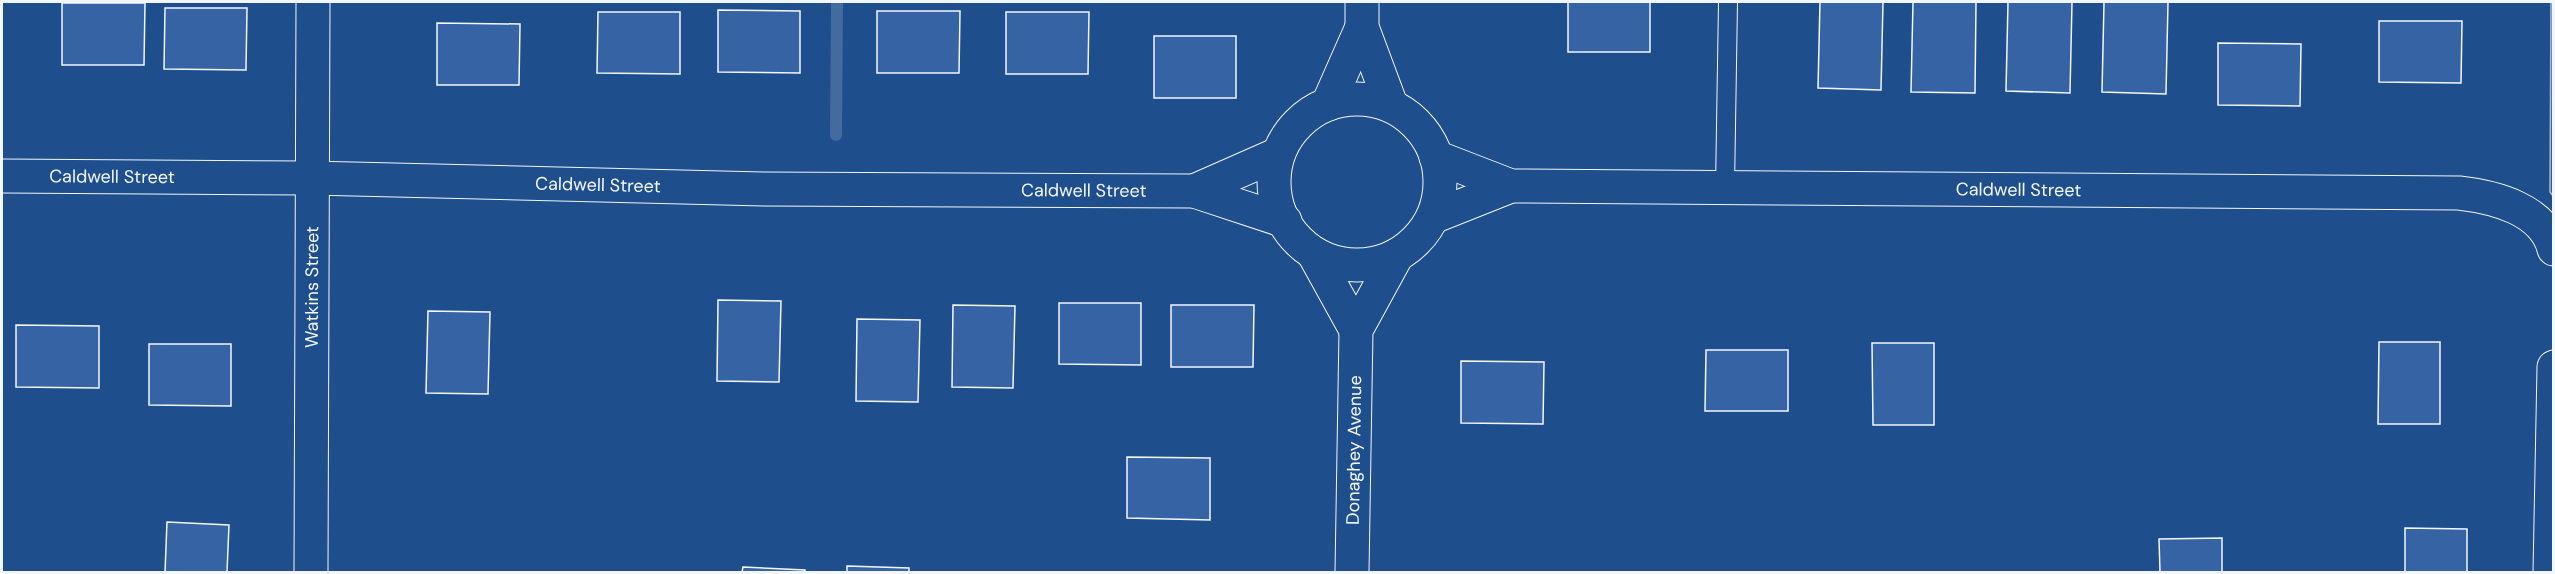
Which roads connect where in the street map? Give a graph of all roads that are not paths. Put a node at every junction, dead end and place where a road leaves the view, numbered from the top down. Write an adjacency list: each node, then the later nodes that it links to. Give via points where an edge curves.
1 (312, 2): 9 (main road, Watkins Street)
2 (1728, 2): 11 (lane)
3 (1362, 14): 4 (main road); 5 (main road)
4 (1328, 105): 5 (main road, via 1338,100 1365,99); 6 (main road, via 1314,110 1292,129)
5 (1391, 105): 7 (main road, via 1413,119 1430,140)
6 (1278, 154): 12 (main road, Caldwell Street); 14 (main road, via 1273,182 1278,210)
7 (1436, 157): 10 (main road, Caldwell Street); 13 (main road, via 1441,191)
8 (2, 176): 9 (main road, Caldwell Street)
9 (311, 178): 12 (main road, Caldwell Street, via 764,189); 20 (main road, Watkins Street)
10 (1511, 186): 11 (main road, Caldwell Street); 13 (main road, Caldwell Street)
11 (1725, 188): 15 (main road, Caldwell Street, via 2459,194 2485,196 2524,211 2544,230)
12 (1194, 191): 14 (main road, Caldwell Street)
13 (1433, 217): 17 (main road, via 1419,239)
14 (1285, 221): 16 (main road, via 1292,235)
15 (2553, 249)
16 (1314, 254): 17 (main road, via 1341,264 1370,265); 18 (main road, Donaghey Avenue)
17 (1397, 255): 18 (main road, Donaghey Avenue)
18 (1356, 330): 21 (main road, Donaghey Avenue)
19 (2553, 367): 22 (main road)
20 (310, 573)
21 (1352, 573)
22 (2550, 573)

